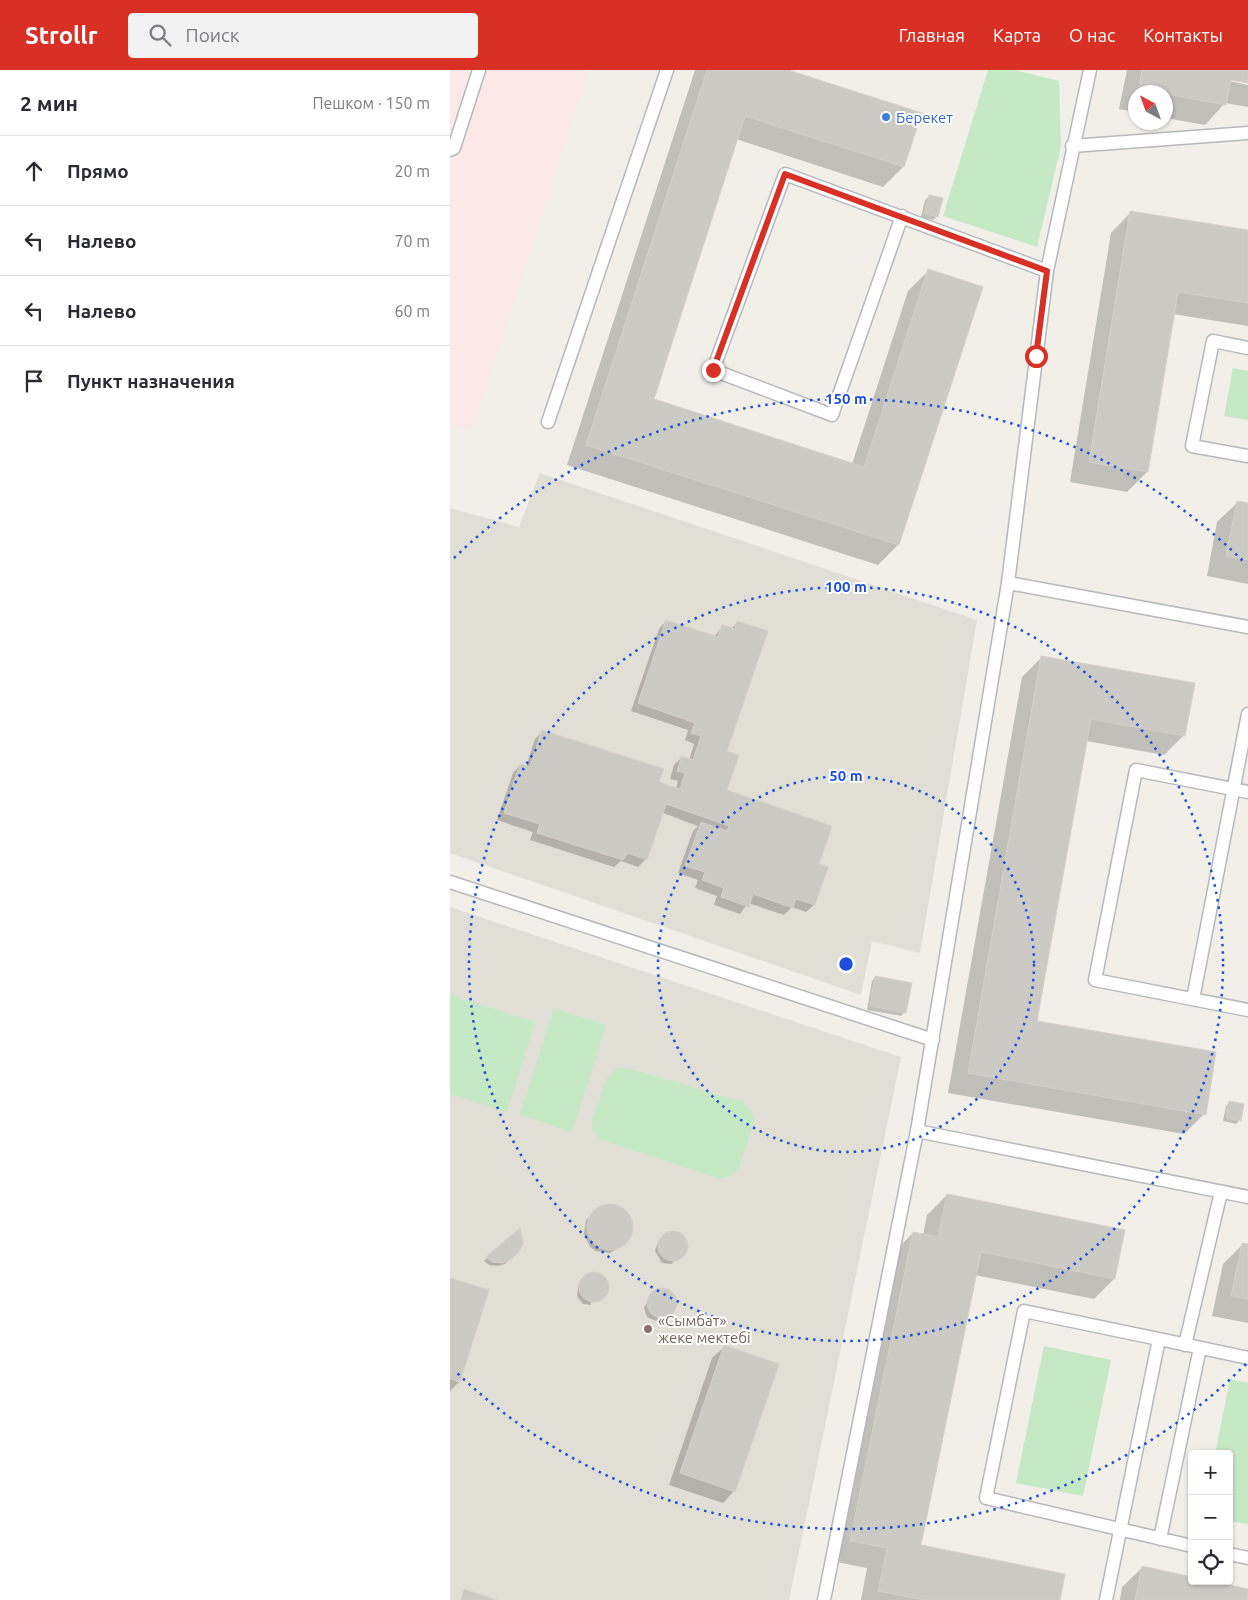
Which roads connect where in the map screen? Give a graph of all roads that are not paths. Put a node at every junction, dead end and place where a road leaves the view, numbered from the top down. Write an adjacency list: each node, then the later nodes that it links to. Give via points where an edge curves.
1 (479, 70): 6 (lane, via 454,148)
2 (667, 70): 10 (lane)
3 (1090, 70): 5 (lane)
4 (1248, 133): 5 (lane)
5 (1072, 146): 8 (lane)
6 (450, 150)
7 (902, 216): 7 (lane, via 785,174 713,370 832,415); 8 (lane)
8 (1047, 271): 12 (lane)
9 (1248, 348): 11 (lane, via 1213,341 1192,446)
10 (548, 422)
11 (1248, 456)
12 (1008, 583): 13 (lane); 20 (lane)
13 (1248, 627)
14 (1248, 714): 15 (lane)
15 (1232, 789): 16 (lane); 18 (lane); 18 (lane, via 1136,770 1095,980)
16 (1248, 792)
17 (450, 882): 20 (lane)
18 (1193, 999): 19 (lane)
19 (1248, 1010)
20 (933, 1040): 21 (lane)
21 (917, 1131): 22 (lane); 33 (lane)
22 (1221, 1192): 23 (lane); 25 (lane)
23 (1248, 1195)
24 (1159, 1339): 25 (lane); 28 (lane); 28 (lane, via 1024,1311 986,1498)
25 (1185, 1345): 26 (lane)
26 (1200, 1348): 27 (lane); 29 (lane)
27 (1248, 1358)
28 (1119, 1530): 29 (lane); 34 (lane)
29 (1160, 1538): 30 (lane)
30 (1188, 1545)
31 (1233, 1555): 32 (lane)
32 (1248, 1558)
33 (824, 1600)
34 (1106, 1600)

